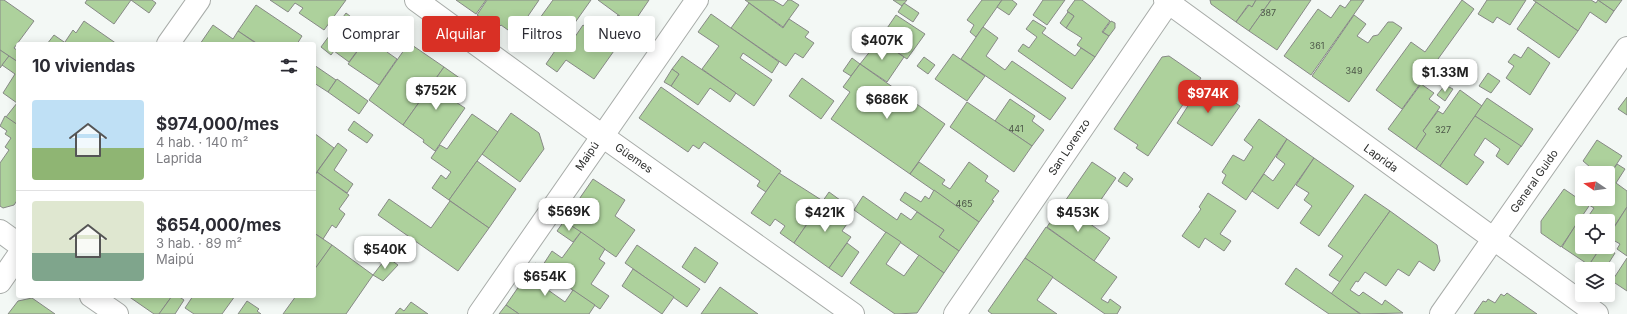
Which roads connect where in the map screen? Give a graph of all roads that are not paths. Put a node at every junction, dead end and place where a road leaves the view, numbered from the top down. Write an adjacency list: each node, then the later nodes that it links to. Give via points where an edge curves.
1 (199, 0): 5 (street)
2 (416, 0): 7 (street, Güemes)
3 (697, 0): 7 (street, Maipú)
4 (1168, 1): 9 (street, Laprida); 17 (street, San Lorenzo)
5 (169, 42)
6 (1627, 48): 9 (street, General Guido)
7 (602, 135): 15 (street, Maipú); 16 (street, Güemes)
8 (0, 231): 10 (street)
9 (1493, 240): 18 (street, General Guido); 19 (street, Laprida)
10 (16, 243)
11 (16, 259): 12 (street)
12 (0, 282)
13 (94, 298): 14 (street)
14 (117, 314)
15 (479, 314)
16 (853, 314)
17 (955, 314)
18 (1441, 314)
19 (1597, 314)

